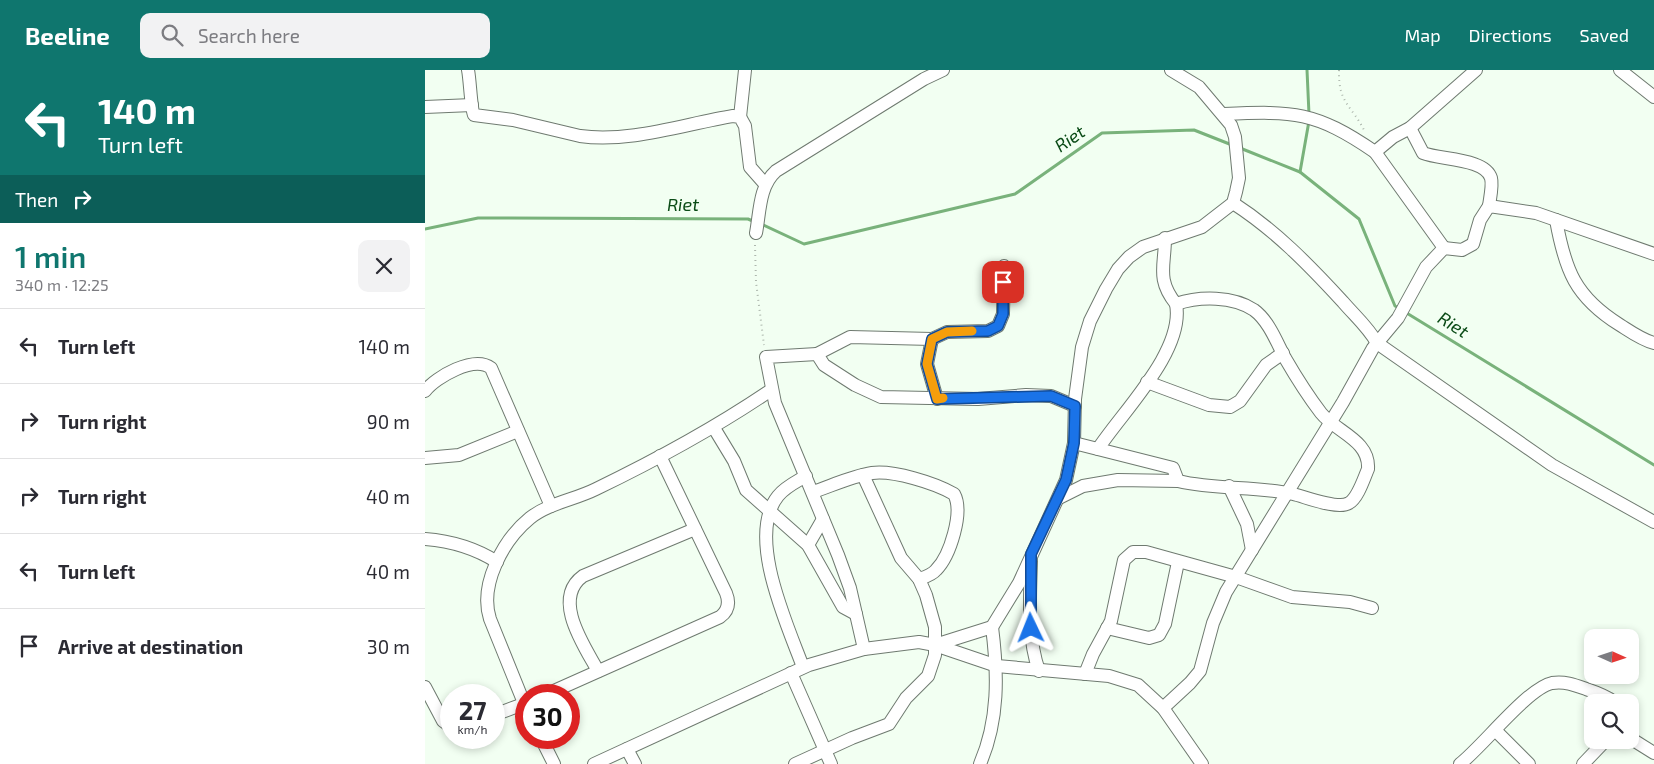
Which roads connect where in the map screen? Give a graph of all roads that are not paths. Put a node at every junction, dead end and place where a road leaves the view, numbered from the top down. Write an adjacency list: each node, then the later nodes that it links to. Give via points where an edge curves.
1 (468, 70): 8 (street)
2 (745, 70): 11 (street)
3 (941, 70): 14 (street, via 783,165)
4 (1171, 70): 10 (street, via 1199,87)
5 (1475, 70): 12 (street)
6 (1620, 70): 7 (street)
7 (1654, 97)
8 (472, 105): 9 (street); 11 (street, via 477,116 513,120 592,138 664,130 728,116)
9 (425, 107)
10 (1224, 114): 13 (street, via 1297,113 1346,132); 15 (street, via 1235,138 1239,178)
11 (739, 117): 14 (street, via 745,126 750,167)
12 (1410, 128): 13 (street); 16 (street, via 1423,153 1472,162 1485,168 1491,178)
13 (1375, 152): 20 (street)
14 (765, 184): 18 (street)
15 (1233, 203): 19 (street, via 1202,227); 25 (street, via 1267,226 1314,270 1370,330)
16 (1489, 206): 17 (street, via 1536,213); 20 (street, via 1480,220 1473,244 1462,250)
17 (1556, 220): 21 (street); 26 (street, via 1563,258 1578,287 1604,315)
18 (756, 233)
19 (1165, 238): 23 (street, via 1163,280); 33 (street, via 1129,257 1106,288 1086,332)
20 (1445, 248): 25 (street, via 1426,267 1398,318)
21 (1654, 254)
22 (1003, 266): 24 (street, via 1003,314 998,326 988,331 947,332)
23 (1176, 304): 27 (street, via 1205,298 1250,308 1263,319); 29 (street, via 1177,319 1167,350)
24 (932, 339): 28 (street, via 850,337); 32 (street, via 927,364)
25 (1377, 343): 34 (street); 51 (street, via 1552,465)
26 (1654, 343)
27 (1283, 353): 29 (street, via 1266,365 1236,405 1230,407 1209,405); 34 (street)
28 (817, 354): 30 (street, via 766,357); 32 (street, via 825,365 874,394)
29 (1147, 382): 38 (street)
30 (771, 390): 35 (street); 42 (street)
31 (425, 391): 36 (street, via 439,378 457,369 472,364 487,365 495,374)
32 (937, 399): 33 (street, via 1051,396)
33 (1075, 406): 37 (street)
34 (1330, 422): 46 (street); 46 (street, via 1355,440 1366,456 1368,469 1356,493 1349,503 1343,504)
35 (713, 428): 39 (street); 49 (street, via 734,461 746,490)
36 (518, 431): 40 (street, via 459,455); 48 (street)
37 (1074, 443): 38 (street); 47 (street)
38 (1098, 449): 43 (street, via 1173,468)
39 (660, 456): 48 (street, via 595,489); 52 (street)
40 (425, 458)
41 (863, 475): 45 (street); 60 (street, via 901,558); 60 (street, via 885,473 914,479 949,491 956,498 957,512 951,544 938,568)
42 (806, 476): 45 (street); 49 (street, via 782,491)
43 (1178, 481): 44 (street, via 1201,486); 47 (street, via 1117,480 1083,486)
44 (1229, 486): 46 (street); 55 (street, via 1247,524)
45 (813, 492): 50 (street)
46 (1287, 493): 55 (street)
47 (1059, 498): 56 (street)
48 (551, 506): 57 (street, via 520,528)
49 (769, 512): 54 (street); 68 (street, via 765,537 767,559)
50 (823, 519): 54 (street); 62 (street, via 847,580)
51 (1654, 522)
52 (695, 529): 69 (street, via 577,581 570,600 570,612); 69 (street, via 728,597 726,611 720,617)
53 (425, 539): 57 (street, via 459,545)
54 (808, 545): 62 (street, via 843,607)
55 (1252, 550): 59 (street)
56 (1031, 554): 63 (street, via 1019,583); 70 (street, via 1030,613 1034,656)
57 (497, 562): 73 (street, via 487,591 487,610)
58 (1178, 562): 59 (street); 64 (street, via 1139,551 1126,557); 64 (street, via 1165,624 1159,635 1149,638)
59 (1236, 577): 61 (street, via 1292,597 1350,602); 77 (street, via 1220,603 1200,671)
60 (919, 580): 65 (street, via 932,616)
61 (1372, 608)
62 (856, 614): 66 (street)
63 (992, 627): 65 (street); 67 (street)
64 (1107, 628): 72 (street)
65 (935, 645): 66 (street, via 919,642); 67 (street); 84 (street, via 934,660 927,676 906,698 894,719 881,728)
66 (864, 649): 68 (street)
67 (997, 666): 70 (street); 91 (street, via 993,721)
68 (803, 667): 71 (street)
69 (598, 671): 74 (street)
70 (1039, 671): 72 (street)
71 (791, 672): 82 (street); 84 (street)
72 (1085, 674): 77 (street, via 1109,676 1138,685)
73 (517, 684)
74 (569, 684)
75 (425, 687): 78 (street)
76 (1597, 694): 79 (street, via 1576,684 1551,683 1521,704)
77 (1163, 708): 92 (street)
78 (440, 715)
79 (1496, 731): 93 (street); 94 (street)
80 (1639, 744): 85 (street)
81 (546, 749): 86 (street)
82 (627, 749): 87 (street); 88 (street)
83 (1597, 749): 95 (street)
84 (825, 750): 89 (street); 90 (street)
85 (1654, 753)
86 (554, 764)
87 (594, 764)
88 (635, 764)
89 (795, 764)
90 (831, 764)
91 (980, 764)
92 (1202, 764)
93 (1460, 764)
94 (1529, 764)
95 (1583, 764)

